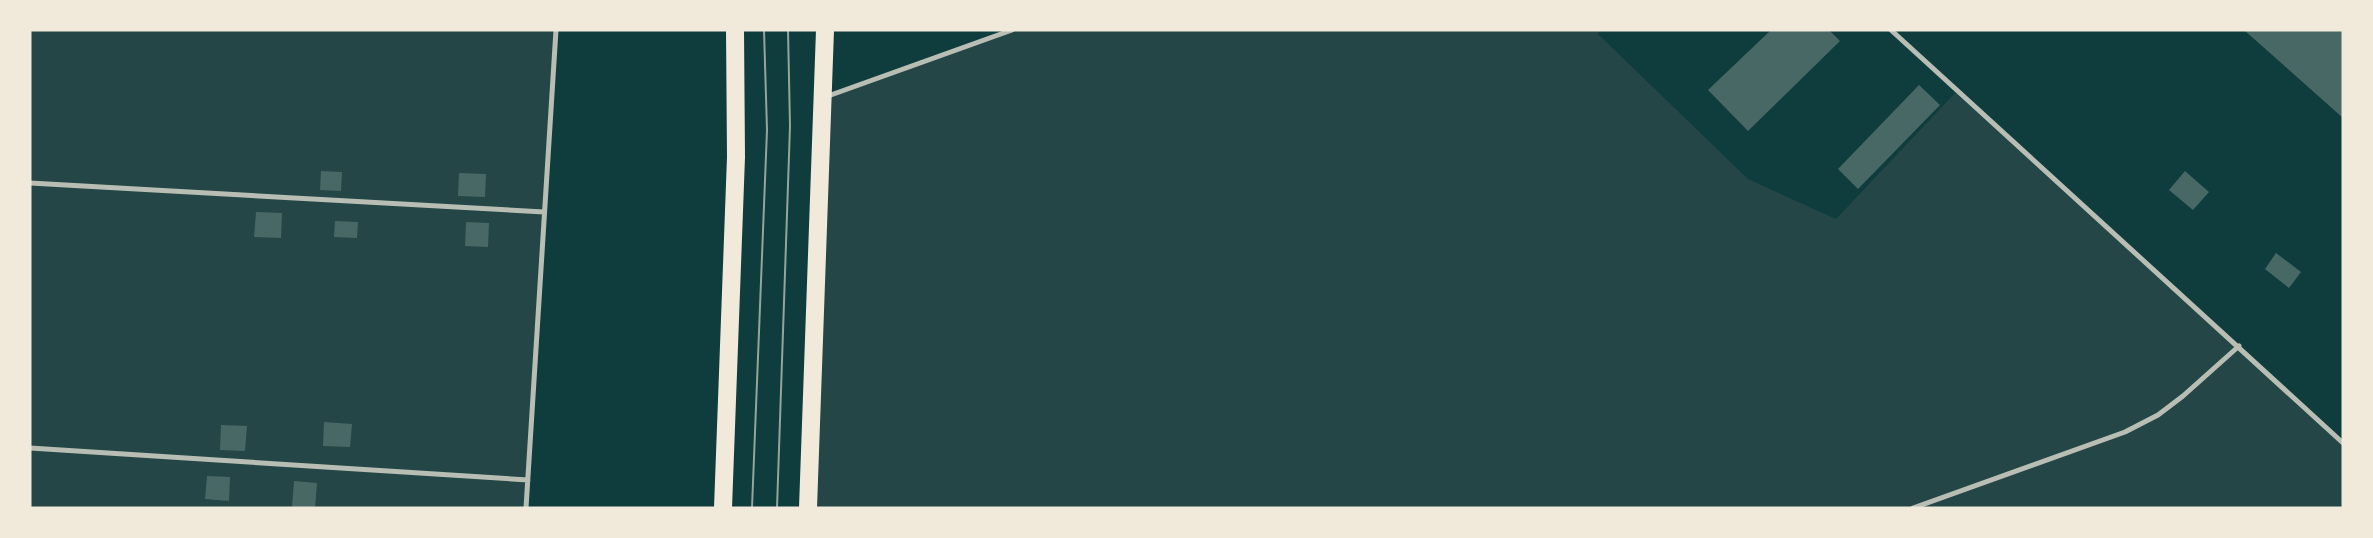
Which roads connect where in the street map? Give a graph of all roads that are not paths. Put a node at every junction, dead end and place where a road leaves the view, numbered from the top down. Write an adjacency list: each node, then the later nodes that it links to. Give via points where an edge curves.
1 (556, 30): 8 (lane)
2 (735, 30): 14 (main road, via 736,157)
3 (825, 30): 6 (main road)
4 (1012, 30): 6 (lane)
5 (1891, 30): 9 (lane)
6 (825, 97): 15 (main road)
7 (30, 183): 8 (lane)
8 (544, 212): 12 (lane)
9 (2239, 346): 10 (lane); 16 (lane, via 2158,415 2125,432)
10 (2343, 443)
11 (30, 448): 12 (lane)
12 (528, 480): 13 (lane)
13 (526, 508)
14 (723, 508)
15 (808, 508)
16 (1913, 508)

